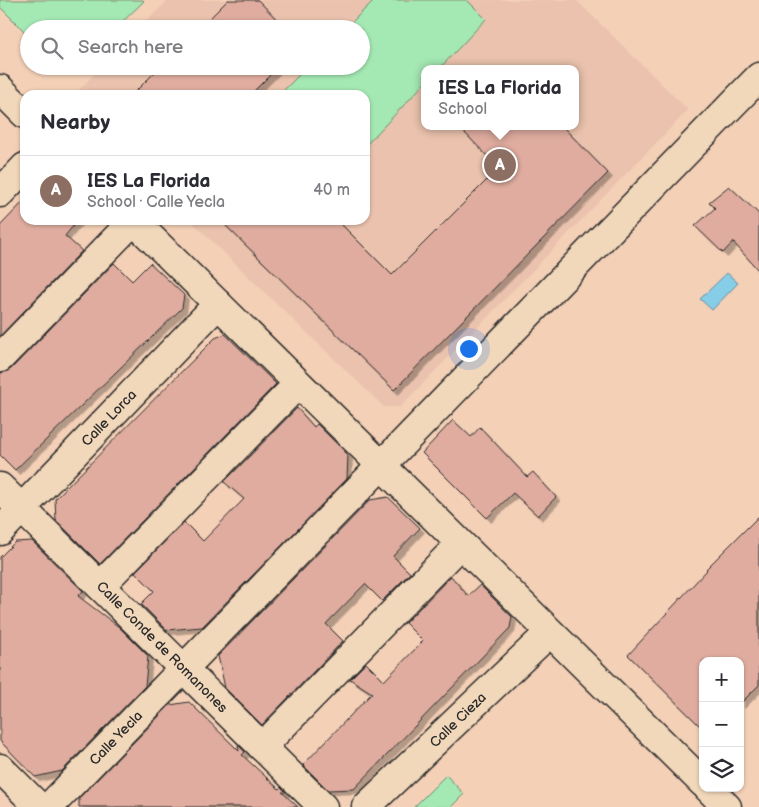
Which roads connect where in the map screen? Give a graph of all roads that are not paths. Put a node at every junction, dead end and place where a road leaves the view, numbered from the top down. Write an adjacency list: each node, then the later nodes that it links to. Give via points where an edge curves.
1 (759, 78): 11 (street, Calle Yecla)
2 (0, 89): 3 (street)
3 (20, 109)
4 (20, 172): 5 (street)
5 (0, 193)
6 (128, 225): 9 (street)
7 (138, 225): 8 (street)
8 (218, 304): 10 (street); 13 (street, Calle Lorca)
9 (0, 358)
10 (298, 384): 11 (street); 16 (street)
11 (382, 467): 15 (street); 18 (street, Calle Yecla)
12 (0, 487): 13 (street, Calle Conde de Romanones)
13 (22, 509): 14 (street, Calle Lorca); 16 (street, Calle Conde de Romanones)
14 (0, 531)
15 (460, 544): 17 (street); 19 (street)
16 (100, 586): 18 (street, Calle Conde de Romanones)
17 (549, 633): 21 (street); 26 (street, Calle Cieza)
18 (184, 669): 19 (street, Calle Conde de Romanones); 24 (street, Calle Yecla)
19 (262, 747): 25 (street, Calle Conde de Romanones)
20 (0, 768): 23 (street)
21 (699, 780)
22 (712, 792): 27 (street)
23 (40, 807)
24 (49, 807)
25 (323, 807)
26 (366, 807)
27 (727, 807)

